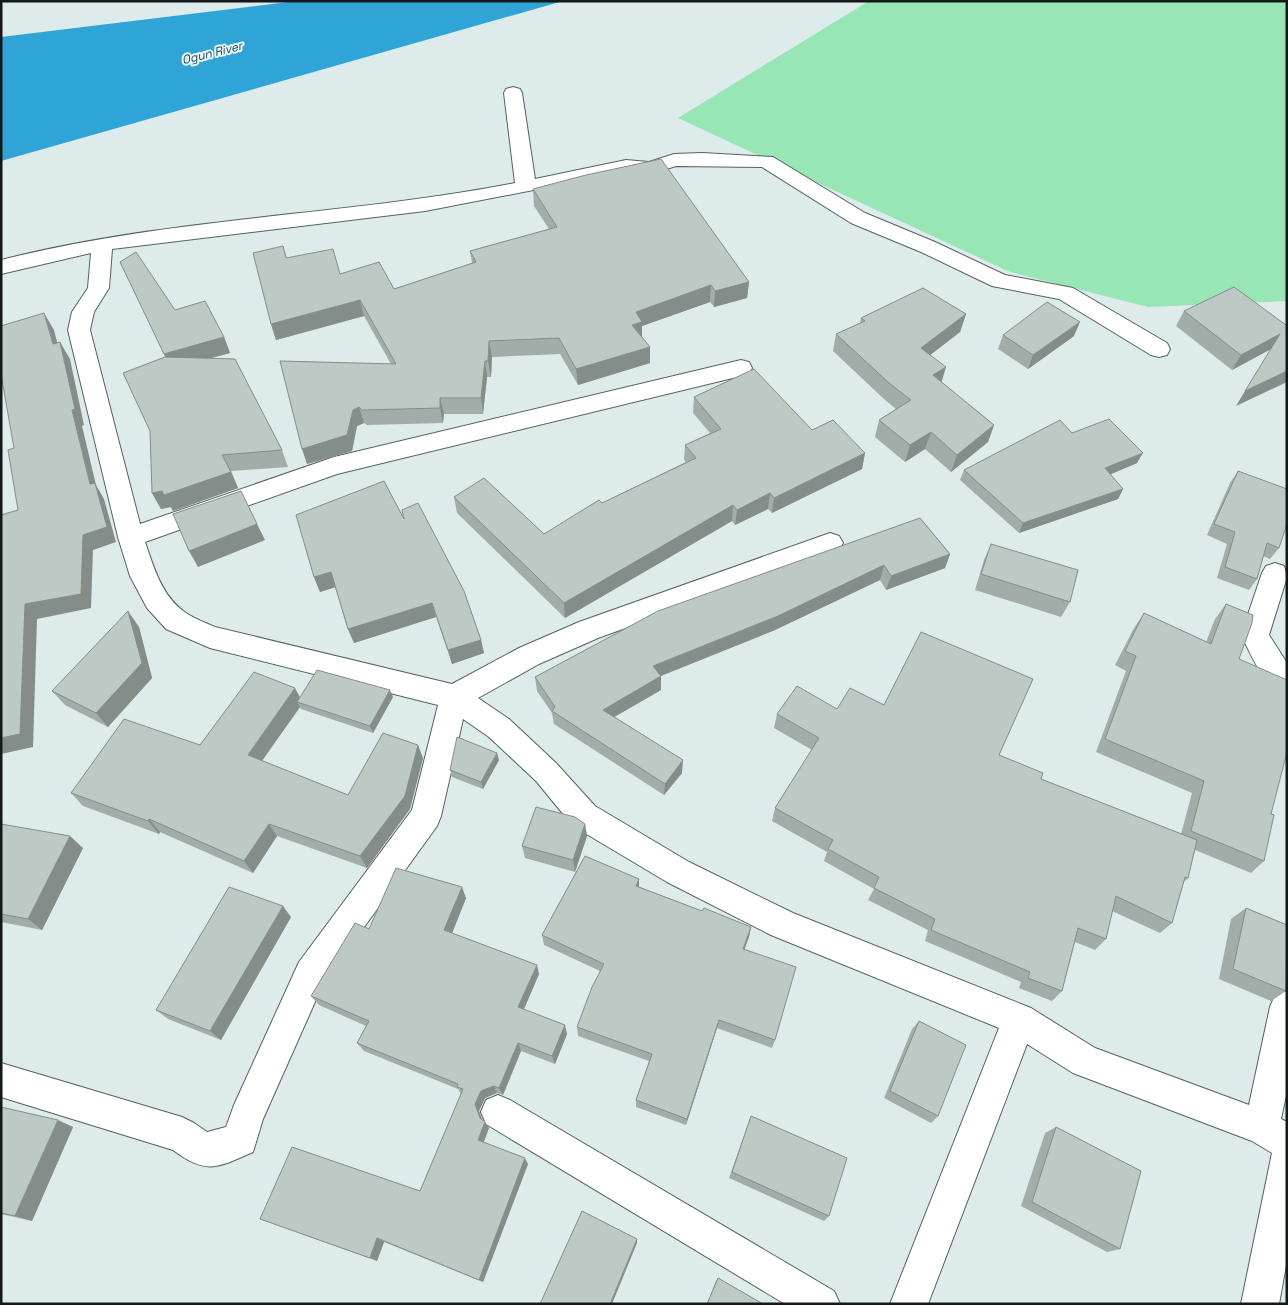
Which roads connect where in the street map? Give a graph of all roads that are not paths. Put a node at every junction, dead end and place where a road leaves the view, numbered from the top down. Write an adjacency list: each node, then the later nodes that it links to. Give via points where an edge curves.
1 (513, 93): 2 (street)
2 (526, 187): 3 (street, via 425,206 180,233); 5 (street, via 626,166 651,168 674,160 766,161 858,218 1000,281 1065,293)
3 (102, 246): 4 (street); 7 (street, via 98,291 80,316 79,330)
4 (1, 267)
5 (1159, 348)
6 (741, 368): 7 (street, via 334,466)
7 (131, 537): 11 (street, via 156,600 176,622 210,638)
8 (830, 543): 11 (street, via 650,606 555,644)
9 (1275, 573): 10 (street, via 1255,635 1267,658)
10 (1287, 684)
11 (454, 697): 13 (street, via 499,728 546,772 584,816 678,872 782,924); 14 (street, via 426,816 310,973 246,1117 241,1140 202,1150 182,1135)
12 (1287, 1007): 16 (street)
13 (1019, 1020): 16 (street, via 1085,1061); 19 (street)
14 (1, 1080)
15 (498, 1112): 18 (street)
16 (1275, 1135)
17 (1287, 1159): 20 (street)
18 (821, 1304)
19 (909, 1304)
20 (1260, 1304)

